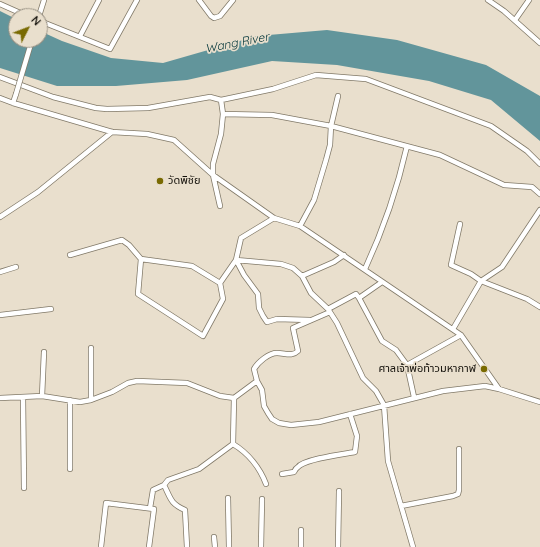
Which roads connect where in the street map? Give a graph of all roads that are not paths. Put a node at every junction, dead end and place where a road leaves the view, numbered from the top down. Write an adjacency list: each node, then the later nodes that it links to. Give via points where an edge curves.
1 (99, 0): 9 (street)
2 (137, 0): 9 (street, via 110,49)
3 (199, 0): 4 (street, via 214,18 220,16)
4 (233, 0)
5 (488, 0): 7 (street)
6 (529, 0): 7 (street)
7 (515, 20): 10 (street)
8 (48, 24): 9 (street)
9 (80, 36)
10 (540, 43)
11 (30, 48): 16 (street, bridge)
12 (0, 78): 15 (street, via 52,97 96,108 148,108 210,97)
13 (338, 96): 18 (street)
14 (0, 98): 16 (street)
15 (221, 100): 17 (street); 21 (street, via 273,89 316,74 366,79 491,126 527,151)
16 (13, 103): 19 (street)
17 (223, 114): 18 (street, via 272,115); 22 (street, via 221,134 213,161)
18 (331, 126): 20 (street); 29 (street, via 330,146 314,200)
19 (112, 132): 22 (street, via 147,134 174,140); 26 (street, via 38,192)
20 (408, 146): 23 (street, via 440,155 504,185 532,188); 35 (street, via 394,197)
21 (540, 164)
22 (213, 175): 24 (street); 27 (street)
23 (540, 194)
24 (220, 206)
25 (540, 210): 38 (street, via 502,267)
26 (0, 217)
27 (274, 218): 29 (street); 33 (street, via 241,238)
28 (460, 224): 38 (street, via 451,265)
29 (300, 226): 31 (street)
30 (70, 255): 32 (street, via 122,240)
31 (344, 255): 35 (street); 37 (street)
32 (141, 259): 40 (street, via 192,266); 40 (street, via 138,294 203,336 223,299)
33 (236, 260): 37 (street, via 281,264 293,268); 40 (street); 46 (street, via 258,294 259,308 266,321 280,318)
34 (16, 267): 36 (street)
35 (364, 269): 39 (street)
36 (0, 272)
37 (302, 276): 44 (street, via 311,293)
38 (481, 281): 42 (street, via 527,299); 47 (street)
39 (382, 282): 41 (street); 47 (street)
40 (220, 283)
41 (359, 298): 44 (street, via 356,294); 51 (street, via 382,341 396,350)
42 (540, 307)
43 (51, 309): 45 (street)
44 (329, 311): 46 (street); 62 (street, via 363,378 376,391)
45 (0, 315)
46 (311, 321): 52 (street, via 293,329 298,351 273,354 264,360 254,369)
47 (453, 330): 48 (street)
48 (461, 335): 51 (street); 53 (street)
49 (91, 348): 60 (street)
50 (44, 352): 54 (street)
51 (407, 365): 56 (street)
52 (257, 380): 58 (street); 63 (street, via 262,390 264,406 272,419 279,423 291,425 319,422)
53 (499, 389): 56 (street, via 472,386); 61 (street)
54 (42, 396): 55 (street); 59 (street)
55 (23, 397): 57 (street); 70 (street)
56 (414, 397): 62 (street)
57 (0, 398)
58 (234, 398): 60 (street, via 220,396 187,383 137,381); 64 (street)
59 (70, 400): 60 (street); 66 (street)
60 (91, 400)
61 (540, 402)
62 (384, 405): 63 (street); 74 (street, via 388,461)
63 (350, 414): 67 (street, via 357,436 355,452 306,463 298,466 294,472)
64 (233, 444): 68 (street, via 245,452 261,472); 69 (street, via 199,469 168,480)
65 (459, 449): 74 (street, via 458,494)
66 (70, 469)
67 (282, 474)
68 (266, 484)
69 (164, 485): 75 (street, via 153,490); 80 (street, via 174,505 185,510)
70 (24, 488)
71 (339, 491): 85 (street)
72 (228, 498): 82 (street)
73 (262, 498): 83 (street)
74 (401, 506): 86 (street)
75 (150, 508): 78 (street, via 106,503); 79 (street, via 154,509)
76 (301, 530): 84 (street)
77 (214, 538): 81 (street)
78 (101, 547)
79 (149, 547)
80 (187, 547)
81 (215, 547)
82 (229, 547)
83 (261, 547)
84 (301, 547)
85 (338, 547)
86 (413, 547)

